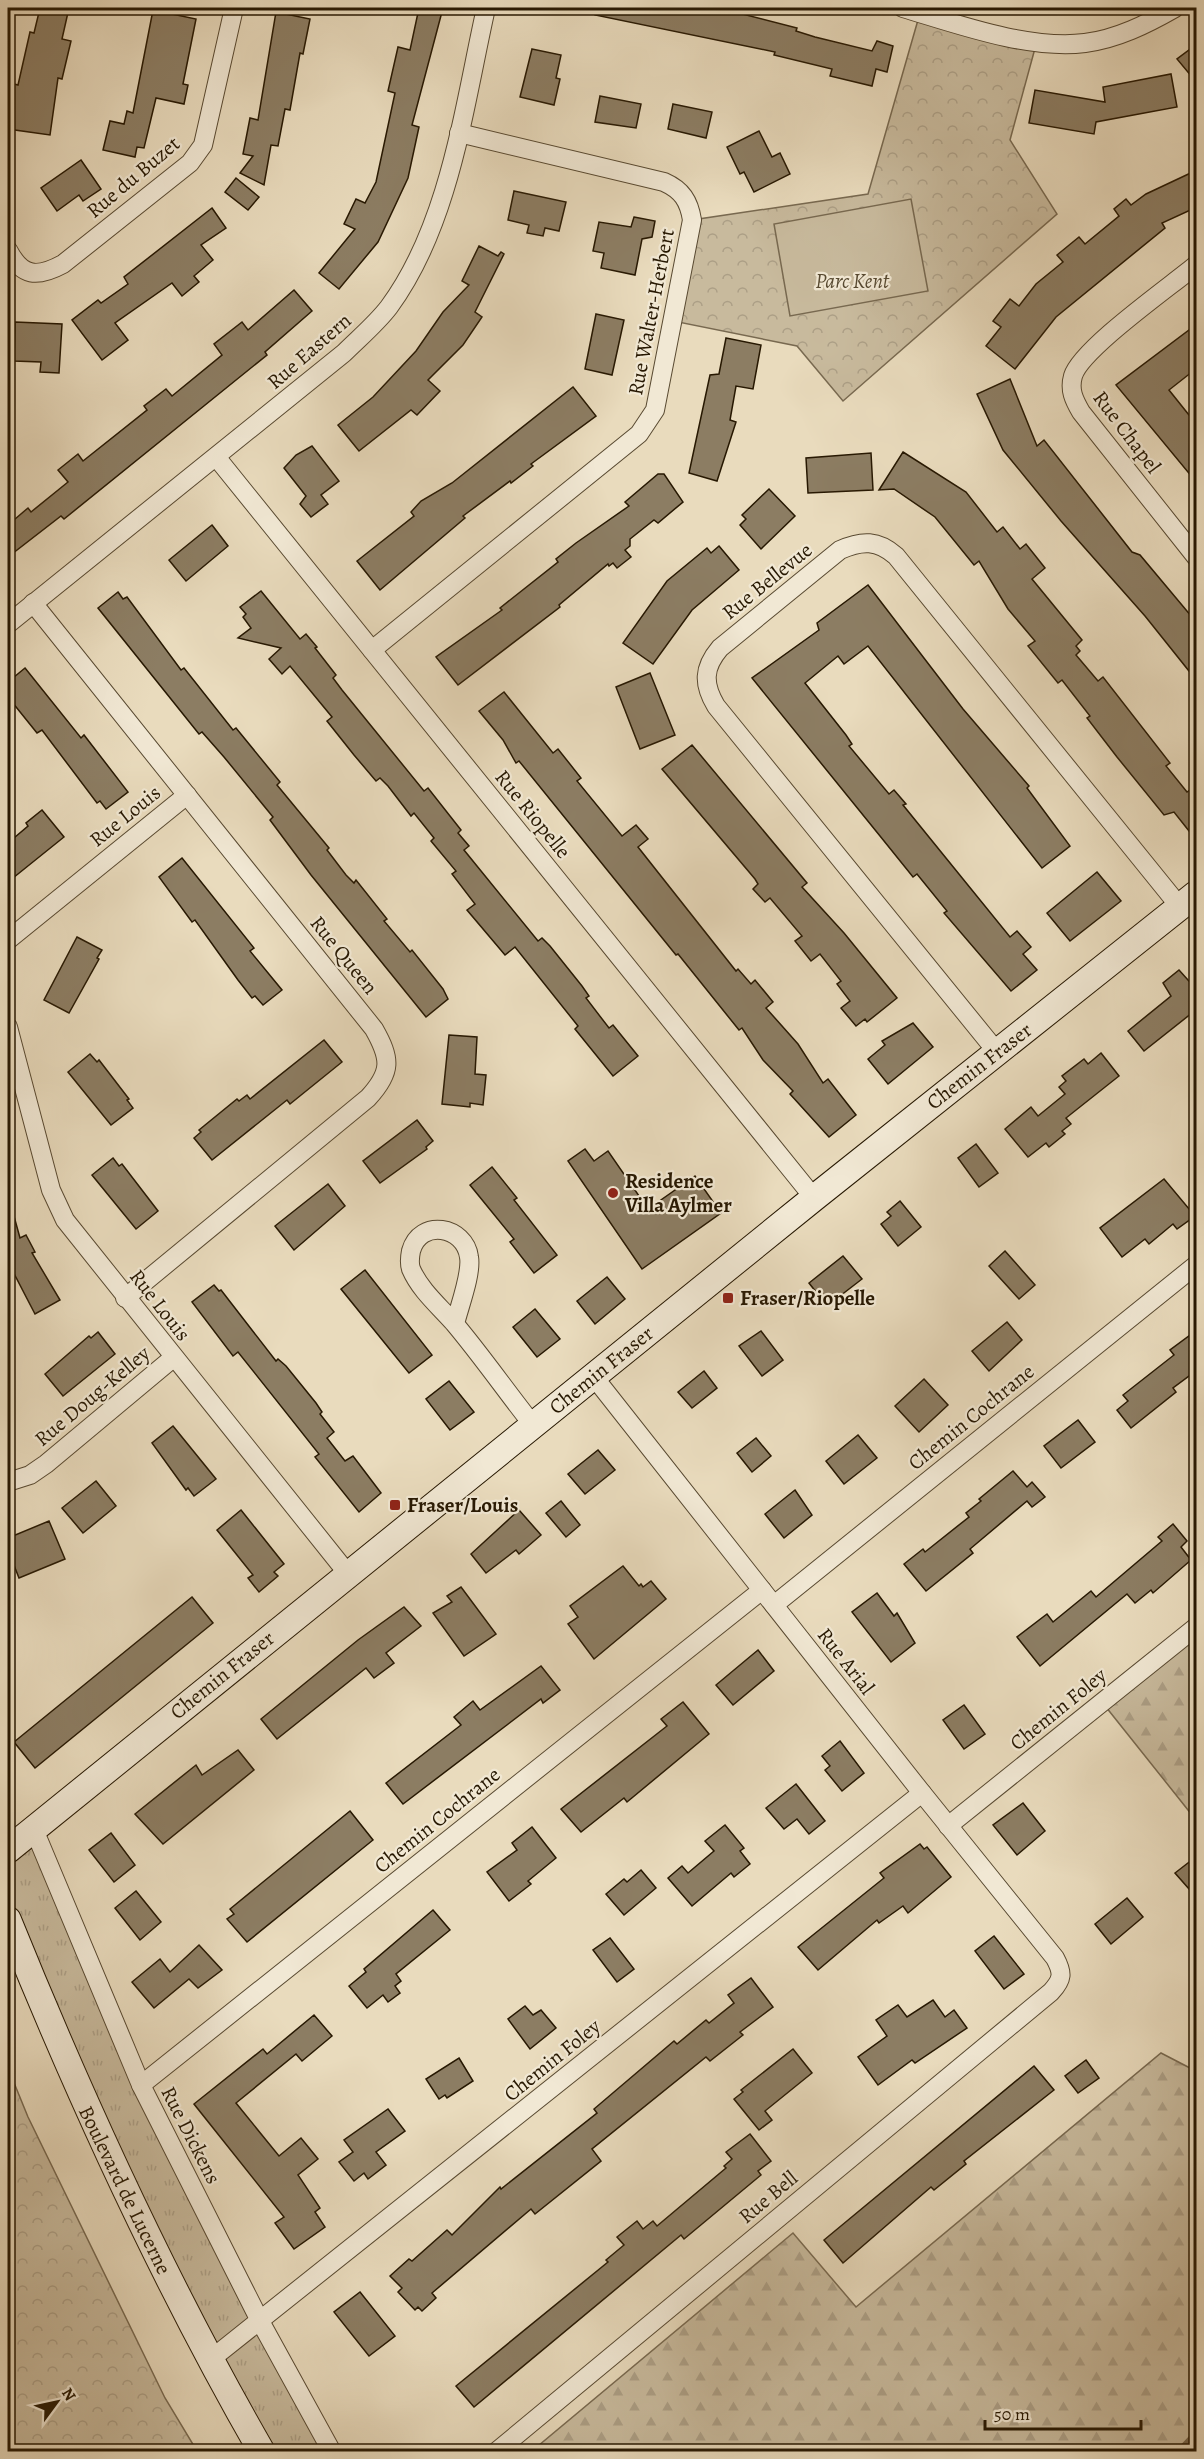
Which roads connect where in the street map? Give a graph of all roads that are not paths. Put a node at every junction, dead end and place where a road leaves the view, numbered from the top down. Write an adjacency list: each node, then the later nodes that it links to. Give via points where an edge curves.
1 (234, 8): 6 (street, Rue du Buzet, via 203,145 190,163 47,273 30,274 14,261)
2 (486, 8): 5 (street, Rue Eastern)
3 (903, 8): 4 (street, via 994,33 1061,44 1107,39)
4 (1175, 8)
5 (459, 133): 8 (street, Rue Eastern, via 433,226 388,308 344,353); 12 (street, Rue Walter-Herbert, via 664,182 685,197 692,220 655,410 649,422)
6 (8, 250)
7 (1197, 265): 9 (street, Rue Chapel, via 1086,355 1073,376 1071,388 1081,412)
8 (217, 458): 10 (street, Rue Eastern); 12 (street, Rue Riopelle)
9 (1197, 557)
10 (33, 603): 11 (street, Rue Eastern); 13 (street, Rue Queen)
11 (8, 624)
12 (372, 650): 18 (street, Rue Riopelle)
13 (187, 795): 15 (street, Rue Louis); 20 (street, Rue Queen, via 374,1029 387,1056 387,1071 368,1098)
14 (1188, 901): 17 (street, Chemin Fraser); 17 (street, Rue Bellevue, via 896,556 875,543 851,544 840,550 720,648 706,670 708,694)
15 (8, 940)
16 (8, 1027): 20 (street, Rue Louis, via 57,1206)
17 (997, 1052): 18 (street, Chemin Fraser)
18 (814, 1198): 23 (street, Chemin Fraser)
19 (1197, 1265): 28 (street, Chemin Cochrane)
20 (124, 1298): 22 (street, Rue Louis)
21 (455, 1324): 21 (street, via 410,1267 413,1245 435,1229 447,1229 458,1235 470,1258); 24 (street)
22 (173, 1358): 25 (street, Rue Doug-Kelley, via 46,1464 30,1475); 26 (street, Rue Louis)
23 (594, 1377): 24 (street, Chemin Fraser); 27 (street, Rue Arial)
24 (532, 1425): 26 (street, Chemin Fraser)
25 (8, 1482)
26 (348, 1574): 32 (street, Chemin Fraser)
27 (762, 1590): 28 (street, Rue Arial); 36 (street, Chemin Cochrane)
28 (774, 1605): 30 (street, Rue Arial)
29 (1197, 1627): 31 (street, Chemin Foley)
30 (922, 1793): 31 (street, Rue Arial); 37 (street, Chemin Foley)
31 (948, 1826): 35 (street, Rue Arial, via 1055,1958)
32 (33, 1827): 33 (street, Chemin Fraser); 36 (street, Rue Dickens)
33 (8, 1850)
34 (8, 1920): 38 (street, Boulevard de Lucerne, via 94,2127)
35 (1062, 1973): 41 (street, Rue Bell, via 1060,1983 1051,1992)
36 (141, 2085): 37 (street, Rue Dickens)
37 (260, 2321): 38 (street, Chemin Foley); 40 (street, Rue Dickens)
38 (210, 2360): 39 (street, Boulevard de Lucerne)
39 (262, 2451)
40 (332, 2451)
41 (496, 2451)

